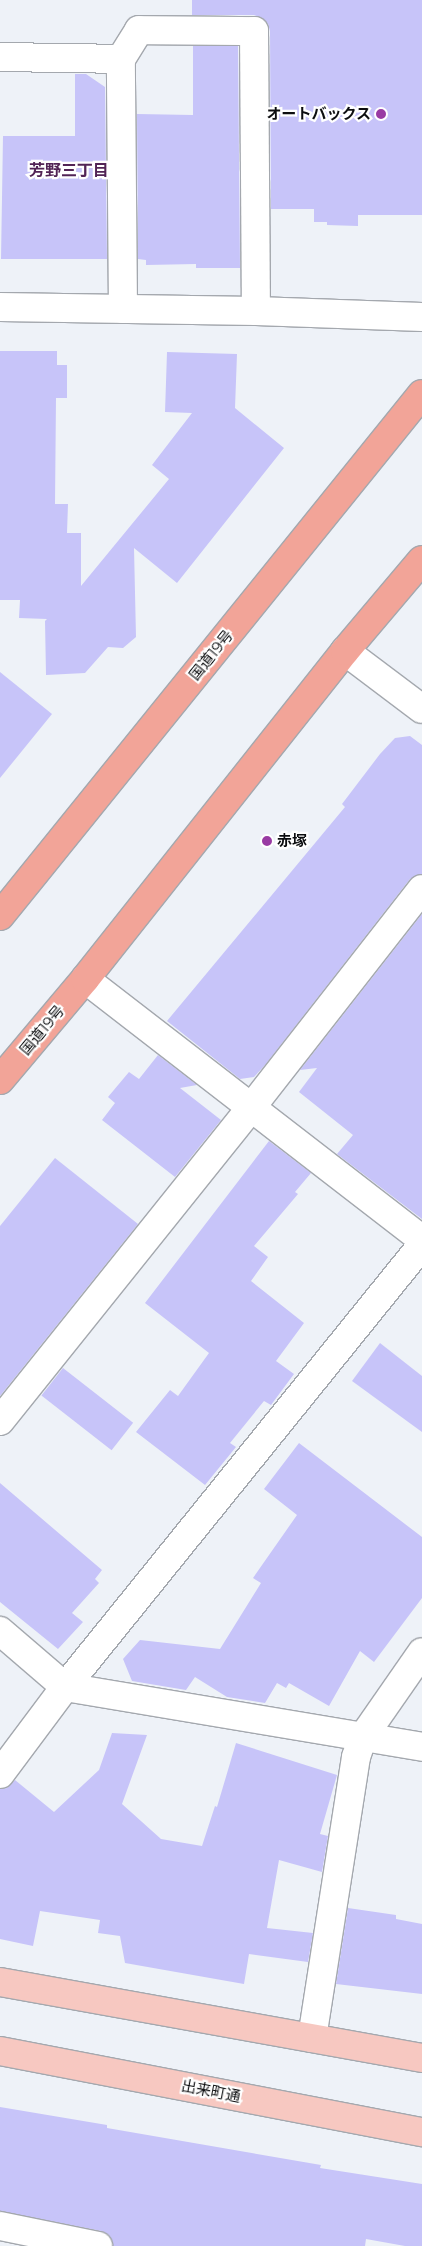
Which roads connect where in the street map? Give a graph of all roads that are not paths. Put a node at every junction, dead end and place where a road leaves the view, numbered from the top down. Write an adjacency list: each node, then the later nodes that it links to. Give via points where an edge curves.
1 (0, 57): 2 (street)
2 (121, 59): 4 (street); 5 (street, via 139,30 254,30)
3 (0, 307): 4 (street)
4 (123, 309): 5 (street)
5 (256, 311): 6 (street)
6 (422, 317)
7 (422, 394): 12 (highway, 国道19号)
8 (422, 560): 9 (highway, 国道19号)
9 (345, 650): 10 (street); 13 (highway, 国道19号)
10 (422, 708)
11 (422, 889): 15 (street)
12 (0, 916)
13 (85, 979): 14 (highway, 国道19号); 15 (street)
14 (0, 1080)
15 (250, 1109): 16 (street); 18 (street)
16 (422, 1239)
17 (422, 1245): 21 (street)
18 (0, 1421)
19 (0, 1631): 21 (street)
20 (422, 1652): 22 (street)
21 (65, 1687): 22 (street); 24 (street)
22 (363, 1737): 23 (street); 26 (street, via 356,1757)
23 (422, 1747)
24 (0, 1774)
25 (0, 1982): 26 (main road)
26 (312, 2038): 28 (main road)
27 (0, 2051): 29 (main road, 出来町通)
28 (415, 2058)
29 (422, 2132)
30 (0, 2226): 31 (street)
31 (98, 2246)

